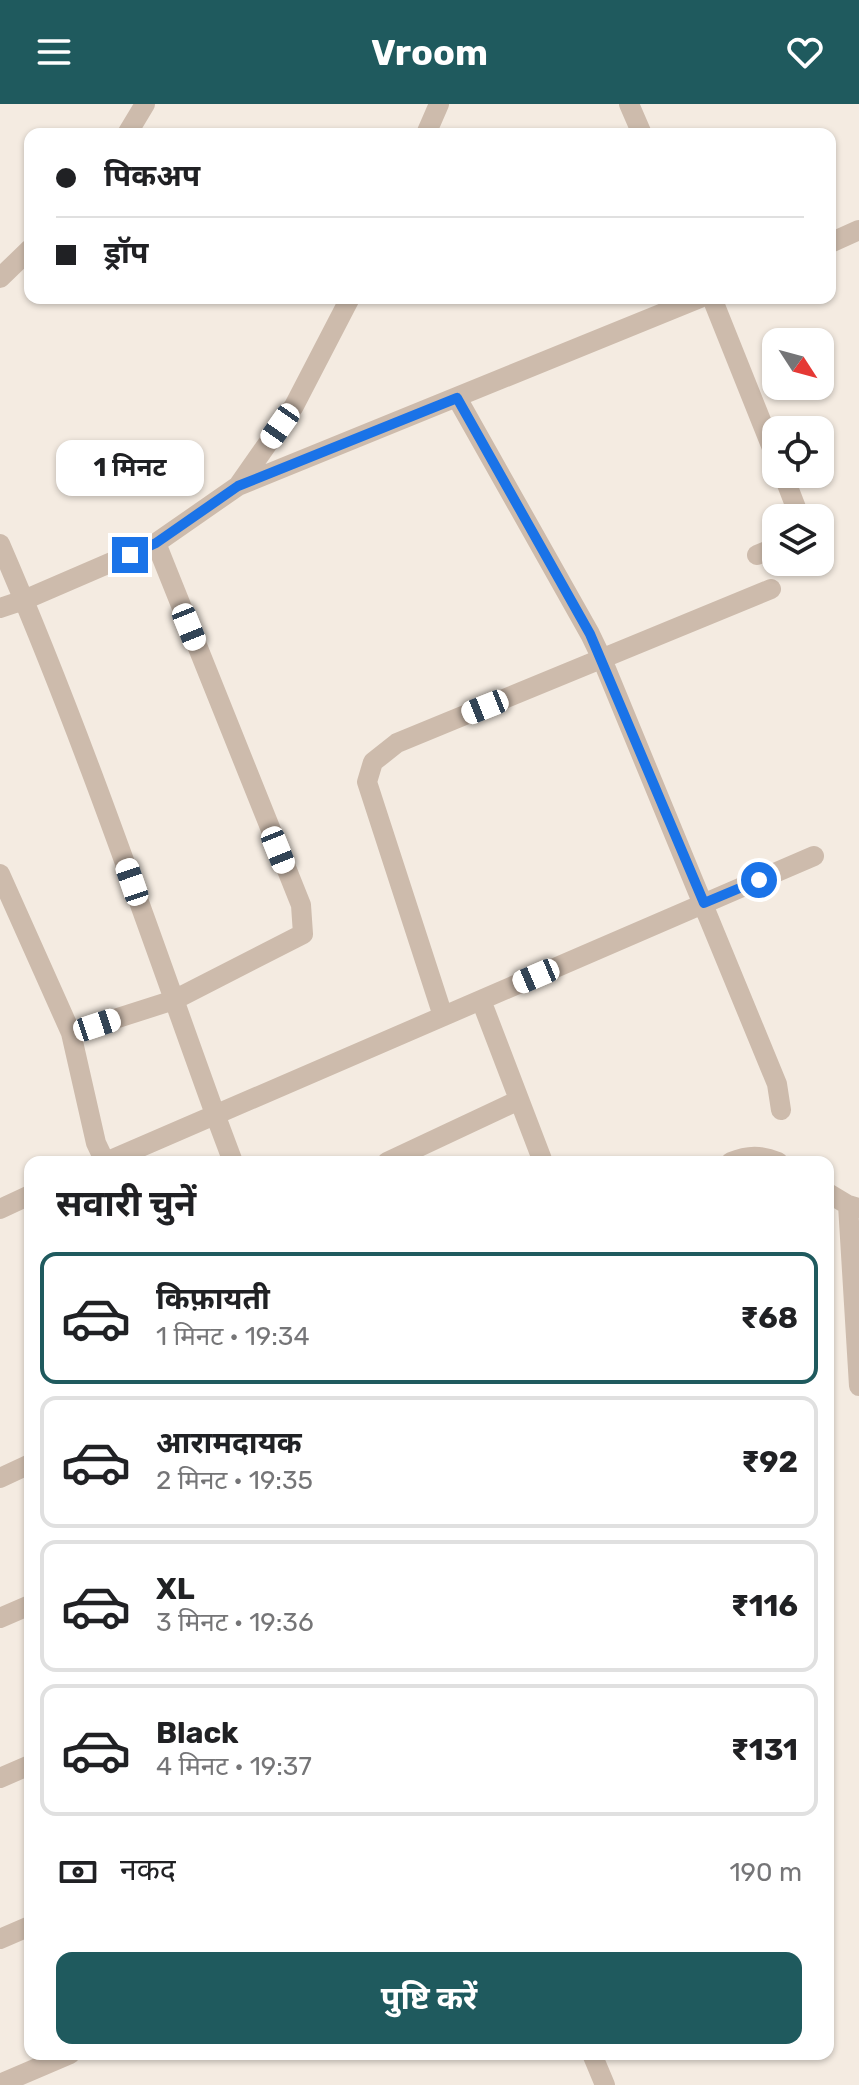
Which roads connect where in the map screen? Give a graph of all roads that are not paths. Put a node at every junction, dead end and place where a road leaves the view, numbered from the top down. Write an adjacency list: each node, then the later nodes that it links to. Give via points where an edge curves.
1 (145, 104): 4 (street)
2 (439, 104): 5 (street)
3 (629, 104): 6 (street)
4 (131, 128)
5 (429, 128)
6 (639, 128)
7 (859, 230): 8 (street)
8 (836, 240)
9 (24, 255): 10 (street)
10 (0, 278)
11 (347, 304): 16 (street, via 294,406)
12 (685, 304): 14 (street)
13 (714, 304): 15 (street)
14 (457, 398): 16 (street); 22 (street)
15 (762, 423)
16 (238, 486): 17 (street)
17 (156, 543): 20 (street); 26 (street, via 301,905 303,934)
18 (0, 544): 20 (street)
19 (771, 589): 22 (street)
20 (24, 600): 21 (street); 26 (street, via 90,764)
21 (0, 608)
22 (602, 659): 25 (street); 28 (street, via 397,743 373,762 367,782)
23 (814, 856): 25 (street)
24 (0, 874): 29 (street)
25 (704, 903): 27 (street); 31 (street, via 777,1084)
26 (174, 1000): 29 (street); 32 (street)
27 (481, 1000): 28 (street); 30 (street)
28 (443, 1016): 32 (street)
29 (71, 1033): 33 (street)
30 (519, 1100): 36 (street); 37 (street)
31 (781, 1110)
32 (215, 1114): 34 (street); 35 (street)
33 (102, 1156)
34 (119, 1156)
35 (231, 1156)
36 (400, 1156)
37 (541, 1156)
38 (834, 1196): 40 (street)
39 (24, 1198): 41 (street)
40 (853, 1206): 42 (street)
41 (0, 1209)
42 (859, 1386)
43 (24, 1467): 44 (street)
44 (0, 1478)
45 (24, 1608): 46 (street)
46 (0, 1618)
47 (24, 1768): 48 (street)
48 (0, 1778)
49 (24, 1929): 50 (street)
50 (0, 1939)
51 (56, 2060): 53 (street)
52 (595, 2060): 54 (street)
53 (0, 2084)
54 (605, 2085)

